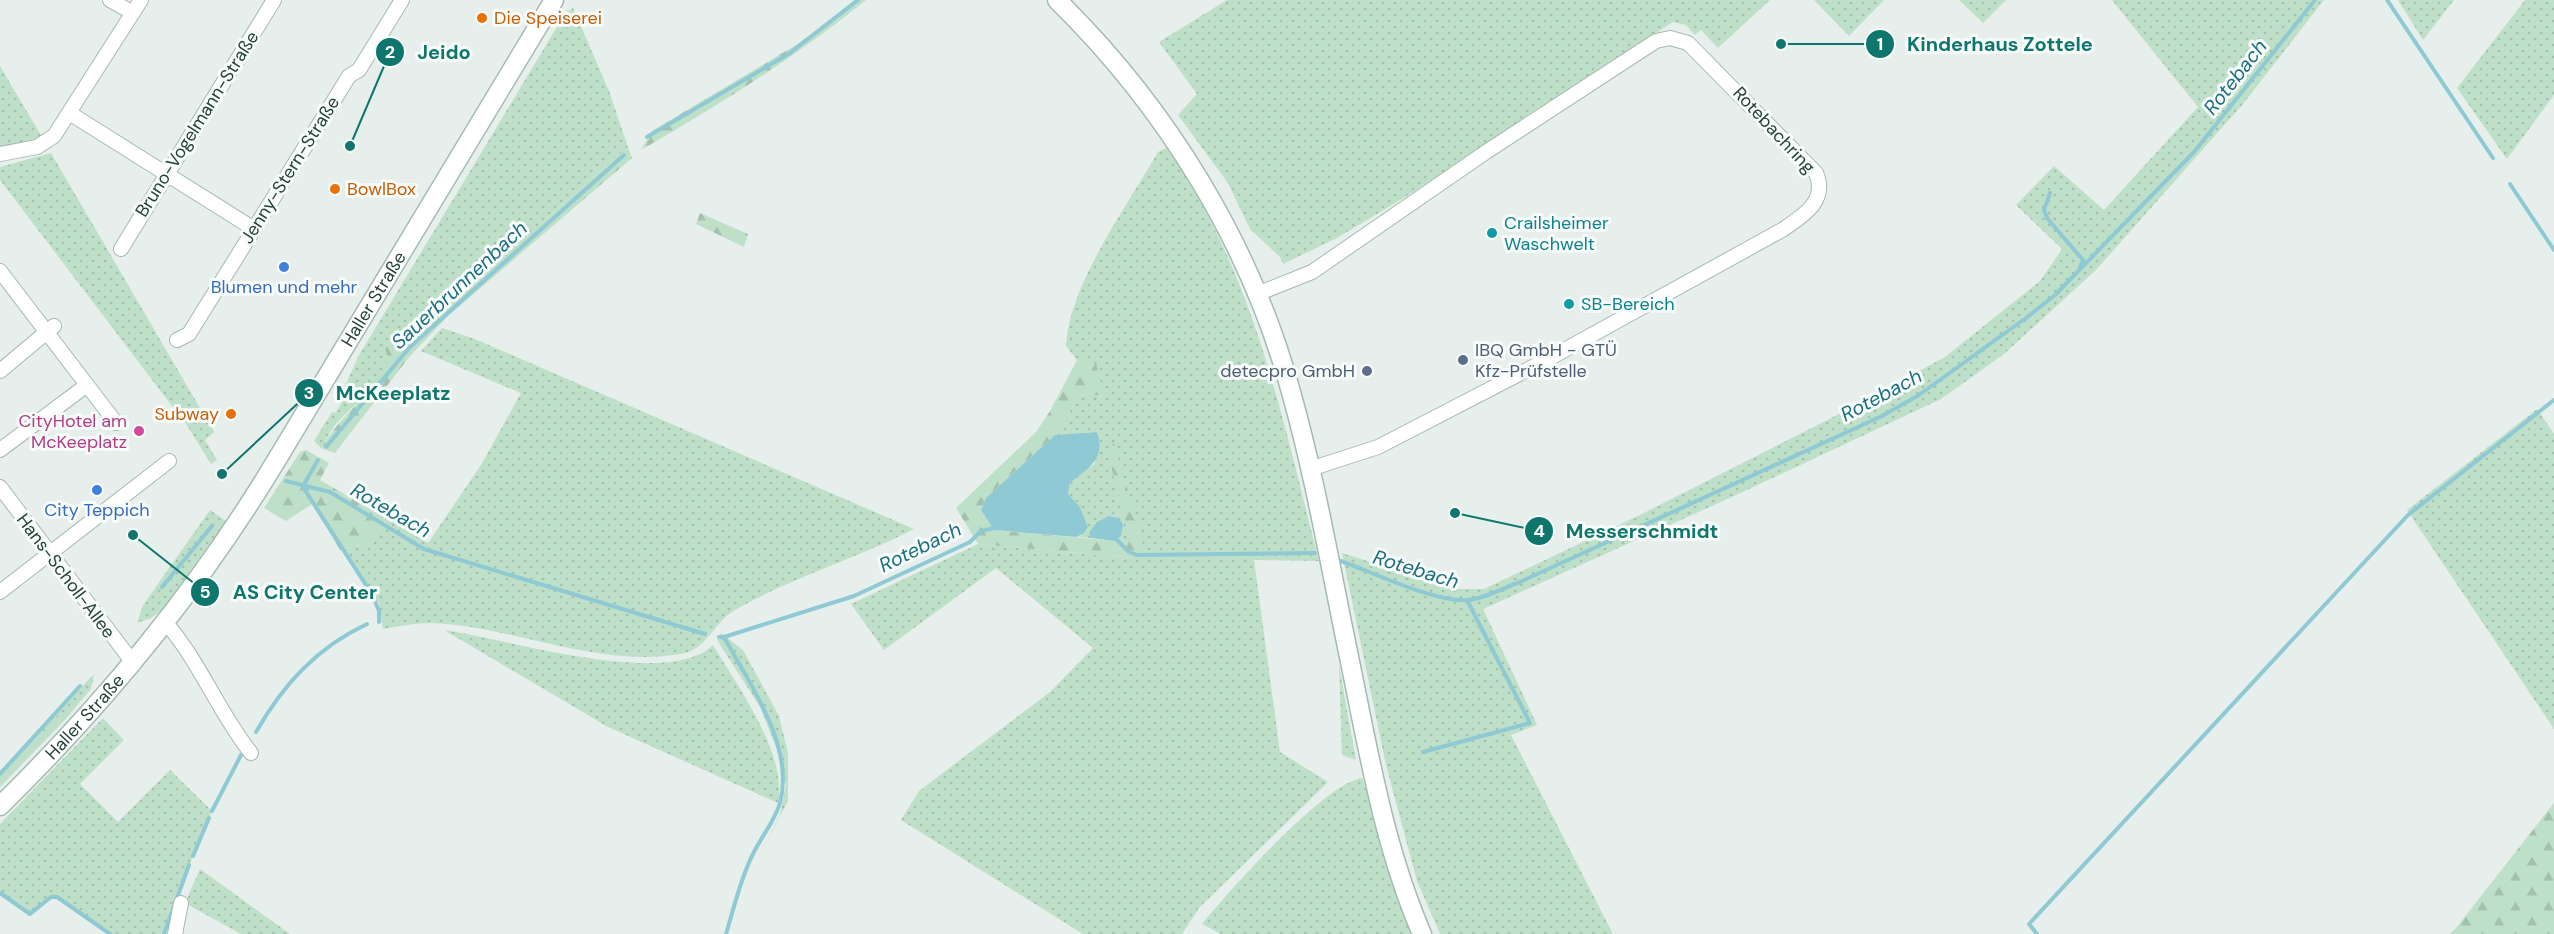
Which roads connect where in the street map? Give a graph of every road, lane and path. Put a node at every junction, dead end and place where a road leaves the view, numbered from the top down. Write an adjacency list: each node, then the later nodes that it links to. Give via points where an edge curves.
1 (110, 0): 7 (street)
2 (141, 0): 7 (street)
3 (274, 0): 10 (street, Bruno-Vogelmann-Straße)
4 (402, 0): 11 (street, Jenny-Stern-Straße, via 358,70 349,76)
5 (554, 0): 26 (main road, Haller Straße, via 272,469)
6 (1057, 0): 14 (main road, via 1110,56 1171,138 1218,211)
7 (133, 13): 8 (street)
8 (71, 114): 9 (street, via 54,136 37,147); 10 (street)
9 (0, 154)
10 (166, 175): 11 (street); 12 (street, Bruno-Vogelmann-Straße)
11 (254, 229): 16 (street, Jenny-Stern-Straße, via 189,334)
12 (121, 249)
13 (0, 271): 15 (street)
14 (1257, 294): 22 (main road, via 1291,390); 22 (street, Rotebachring, via 1312,272 1486,152 1656,41 1670,38 1688,43 1708,61 1816,173 1821,185 1818,200 1782,230 1399,437)
15 (51, 330): 17 (street); 18 (street)
16 (177, 340)
17 (0, 371)
18 (87, 385): 19 (street); 20 (street)
19 (116, 423)
20 (0, 450)
21 (169, 461): 24 (street)
22 (1310, 469): 32 (main road, via 1383,820 1404,893)
23 (0, 487): 24 (street, Hans-Scholl-Allee)
24 (50, 554): 25 (street); 27 (street, Hans-Scholl-Allee)
25 (0, 592)
26 (166, 623): 27 (main road, Haller Straße); 28 (street)
27 (134, 664): 29 (main road, Haller Straße)
28 (251, 753)
29 (0, 806)
30 (182, 903): 31 (street)
31 (175, 934)
32 (1422, 934)

